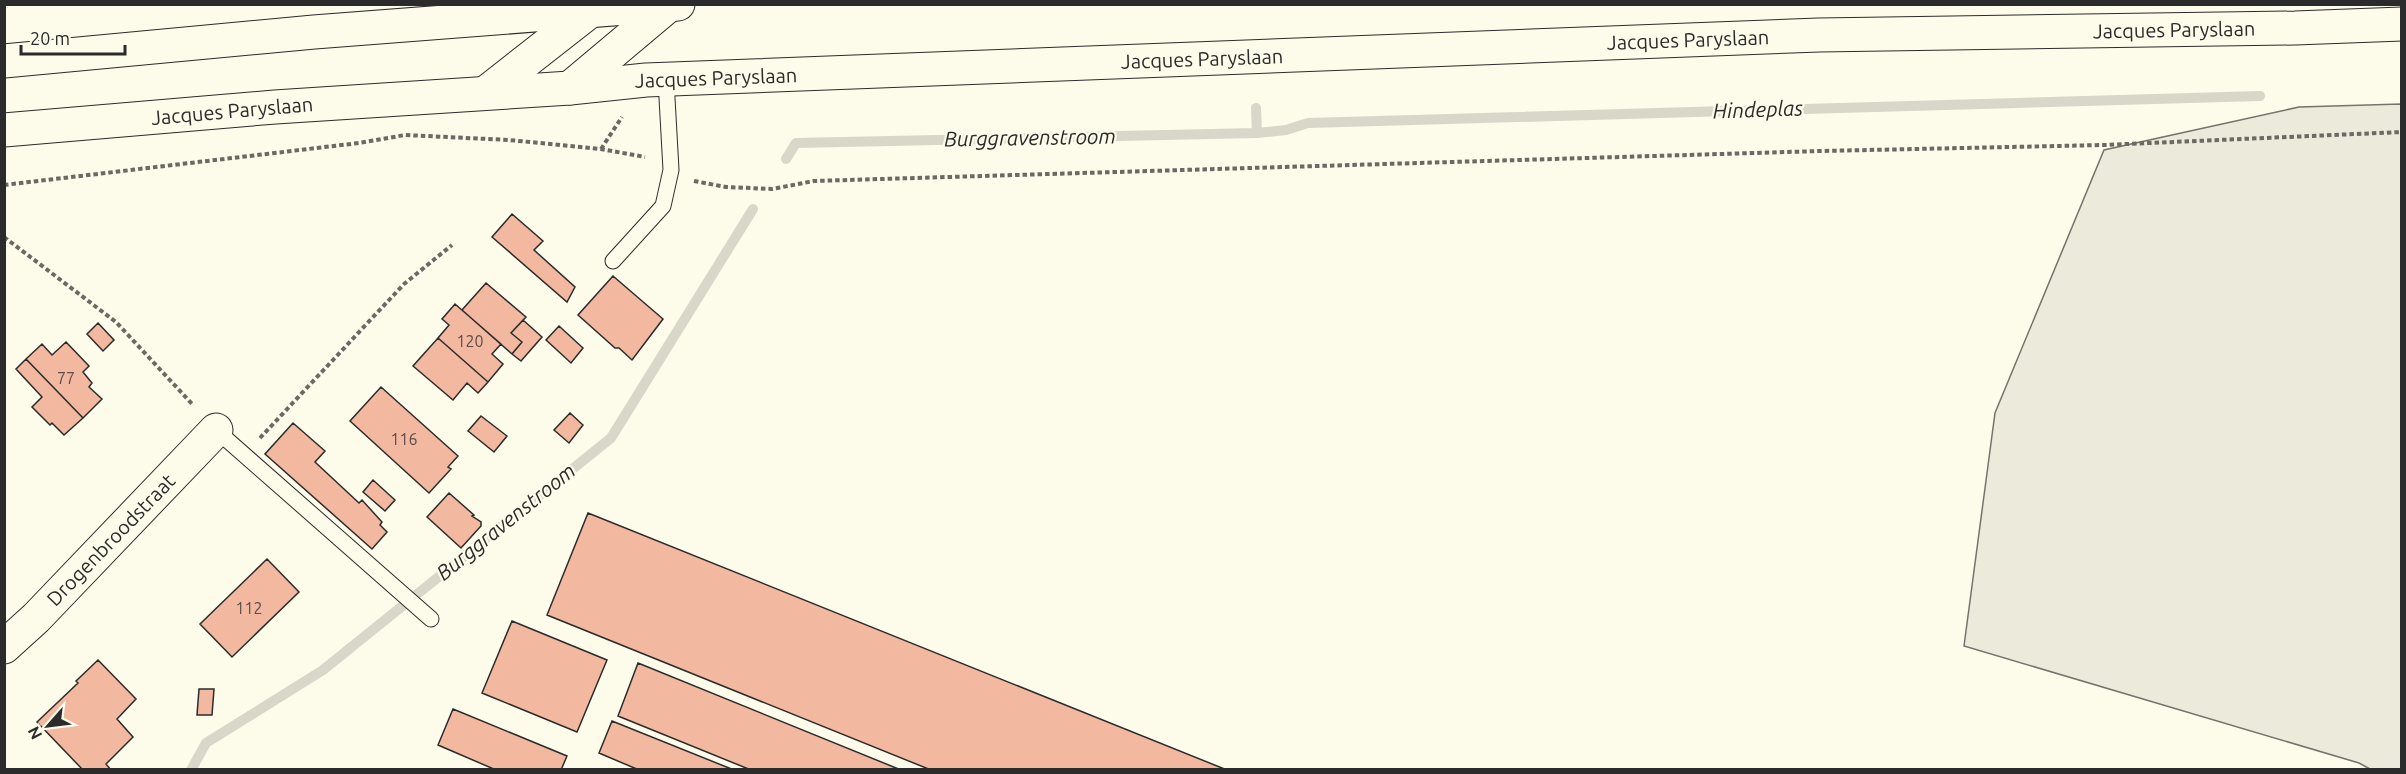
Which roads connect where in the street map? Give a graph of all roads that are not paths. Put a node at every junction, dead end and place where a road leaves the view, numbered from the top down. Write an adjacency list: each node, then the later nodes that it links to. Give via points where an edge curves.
1 (678, 4): 2 (main road)
2 (670, 5): 3 (main road); 7 (main road)
3 (596, 8): 5 (main road); 8 (main road)
4 (2402, 24): 6 (main road, Jacques Paryslaan, via 1819,35)
5 (4, 61)
6 (666, 80): 7 (main road, Jacques Paryslaan); 10 (lane, via 671,170 663,206)
7 (570, 88): 8 (main road, Jacques Paryslaan)
8 (488, 91): 9 (main road, Jacques Paryslaan)
9 (4, 130)
10 (613, 261)
11 (216, 430): 12 (lane); 13 (main road, Drogenbroodstraat)
12 (431, 619)
13 (4, 647)

